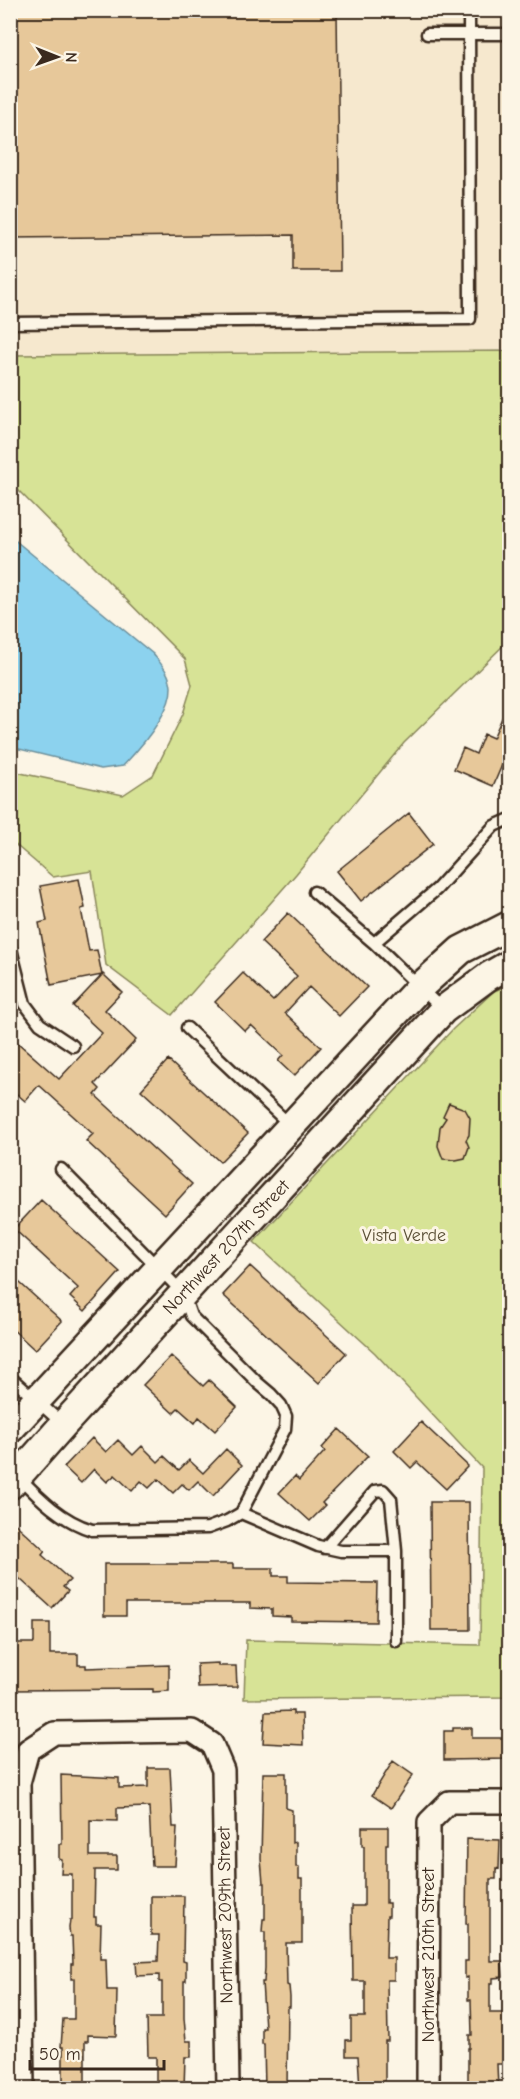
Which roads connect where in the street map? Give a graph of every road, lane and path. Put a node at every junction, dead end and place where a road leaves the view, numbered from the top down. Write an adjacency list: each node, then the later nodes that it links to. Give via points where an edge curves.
1 (470, 10): 3 (lane)
2 (428, 34): 3 (lane)
3 (470, 34): 4 (lane); 5 (lane, via 470,319)
4 (510, 34)
5 (10, 323)
6 (510, 819): 9 (lane, via 494,826 437,889)
7 (314, 892): 9 (lane)
8 (510, 925): 12 (street, Northwest 207th Street, via 461,950)
9 (374, 943): 12 (lane)
10 (10, 945): 15 (lane, via 25,1004 40,1024)
11 (510, 964): 13 (street, Northwest 207th Street)
12 (420, 987): 13 (lane); 16 (street, Northwest 207th Street)
13 (443, 1010): 19 (street, Northwest 207th Street)
14 (187, 1028): 16 (lane)
15 (73, 1046)
16 (291, 1125): 18 (street, Northwest 207th Street)
17 (61, 1169): 18 (lane)
18 (159, 1268): 19 (lane); 21 (street, Northwest 207th Street)
19 (183, 1293): 22 (street, Northwest 207th Street); 25 (lane, via 191,1316 272,1394 286,1416 285,1429)
20 (10, 1377): 21 (lane)
21 (36, 1401): 22 (lane); 23 (street, Northwest 207th Street)
22 (63, 1425): 24 (street, Northwest 207th Street)
23 (10, 1429)
24 (15, 1481): 25 (lane, via 49,1507 92,1530 208,1528)
25 (241, 1513): 26 (lane)
26 (325, 1548): 27 (lane); 27 (lane, via 375,1491 383,1491 391,1499)
27 (396, 1551): 28 (lane)
28 (396, 1641)
29 (510, 1802): 32 (street, Northwest 210th Street, via 449,1802 429,1822)
30 (22, 2088): 31 (street, Northwest 209th Street, via 20,1783 28,1750 54,1733 192,1731 212,1744 223,1770)
31 (228, 2088)
32 (428, 2088)

